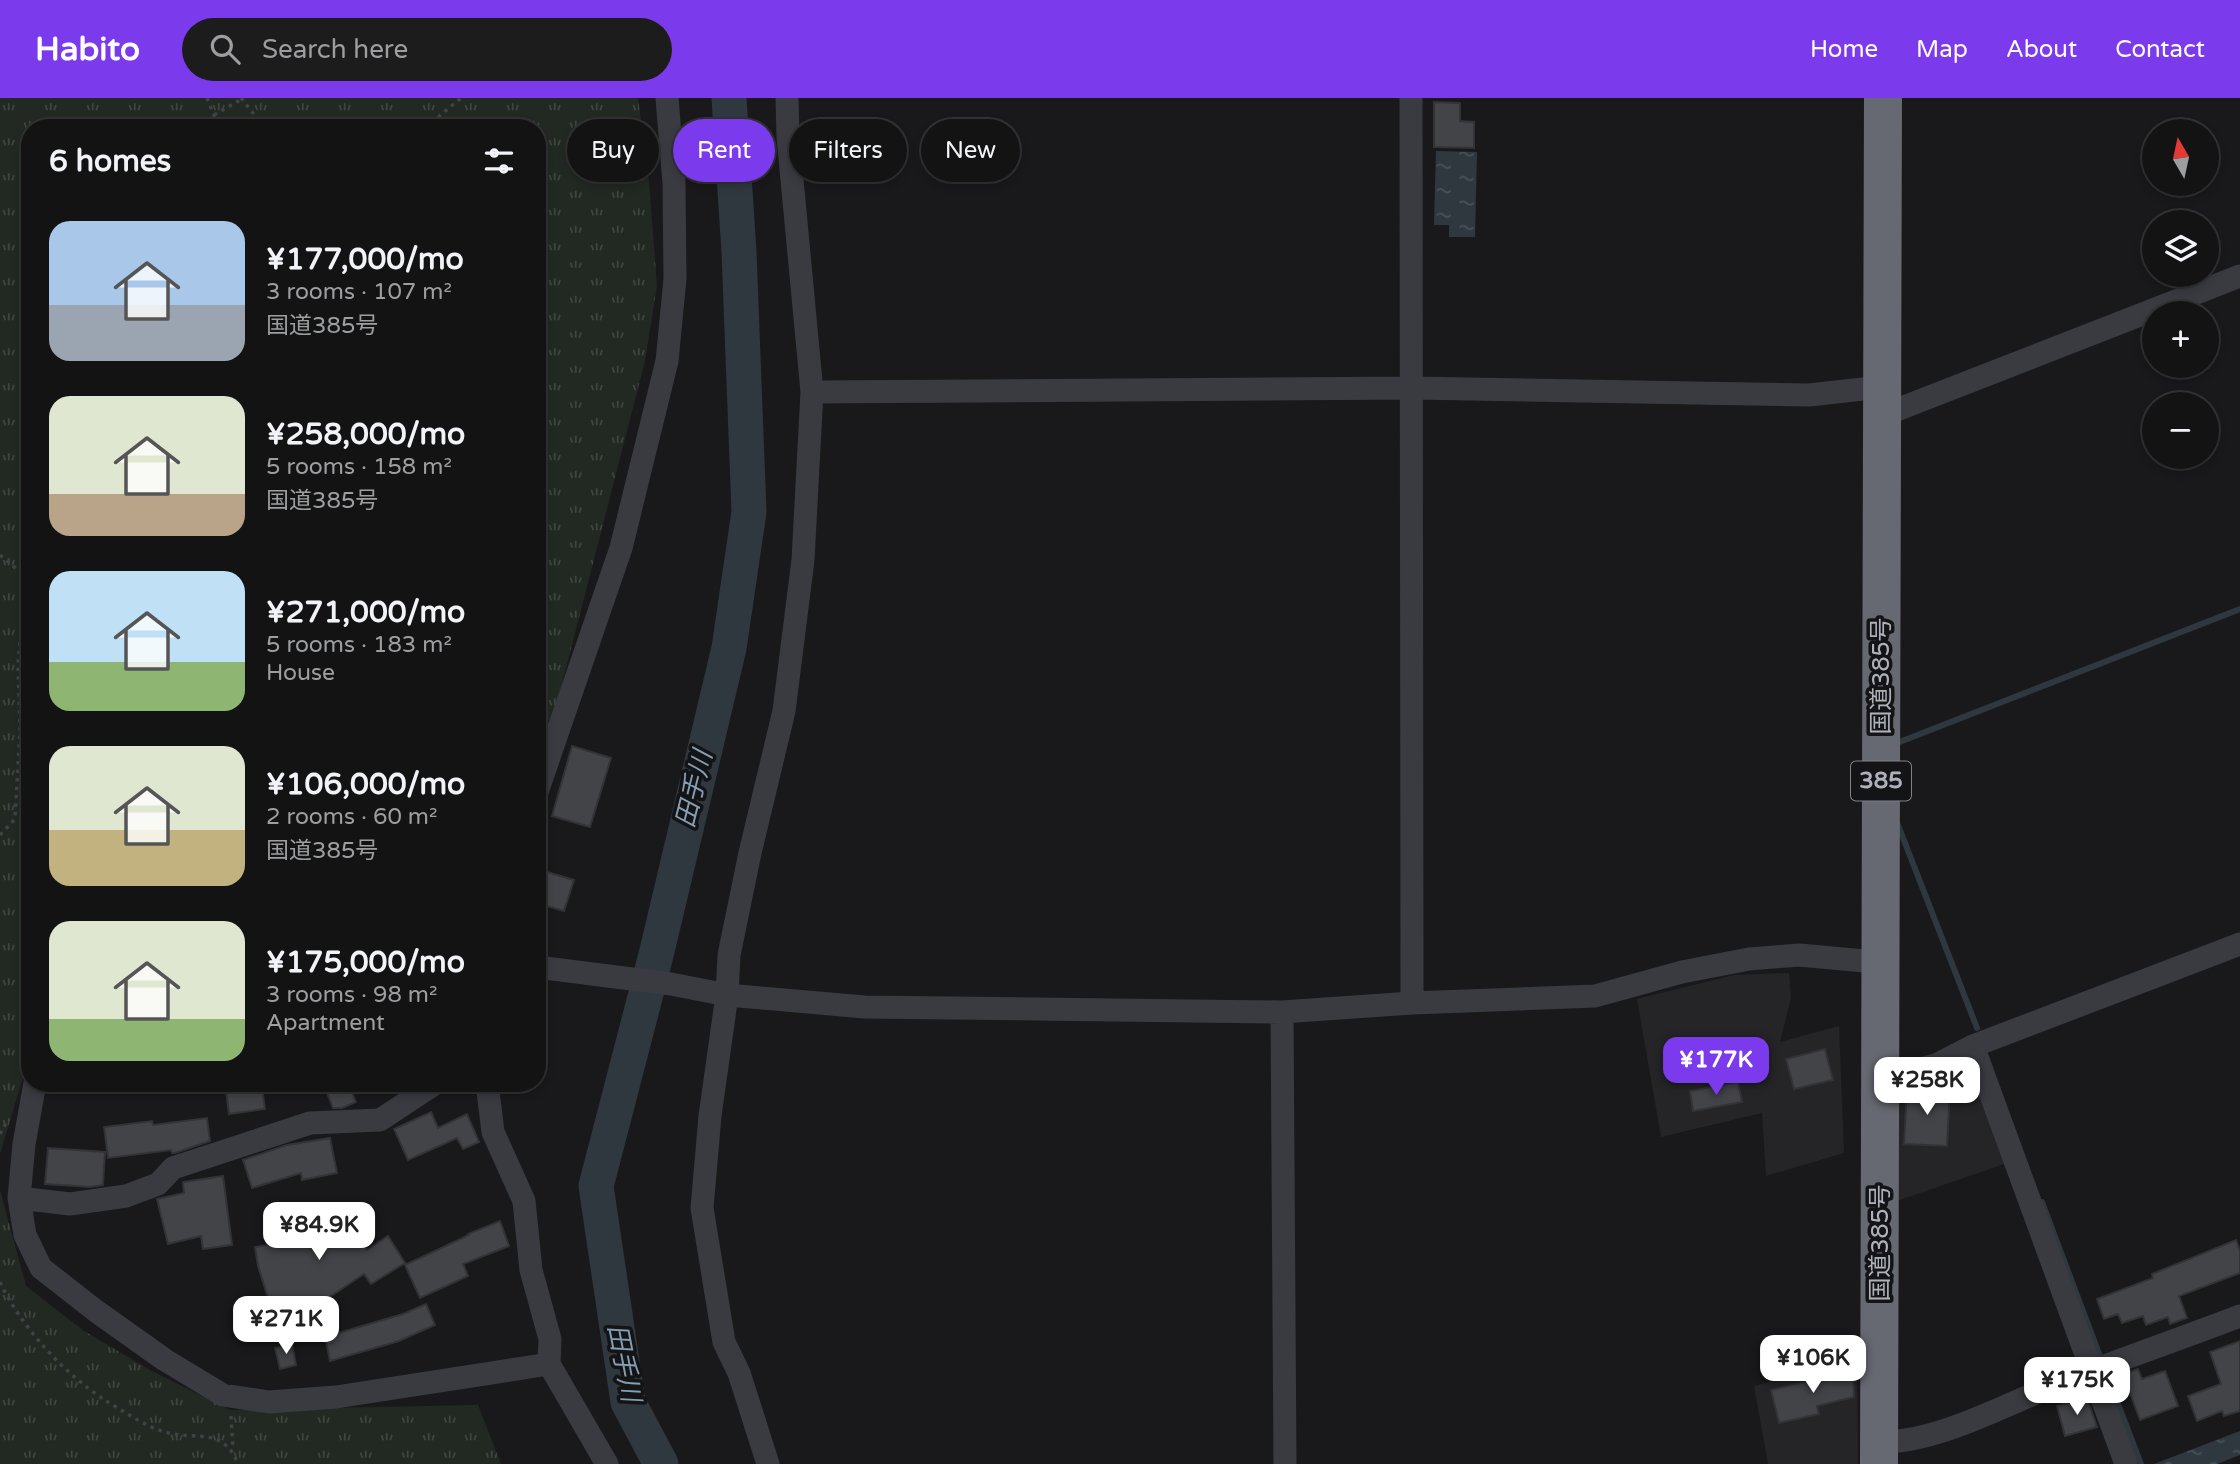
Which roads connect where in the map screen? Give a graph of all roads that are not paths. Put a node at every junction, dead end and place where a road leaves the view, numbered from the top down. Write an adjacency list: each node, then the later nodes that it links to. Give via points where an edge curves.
1 (667, 98): 9 (street, via 675,279 667,361 621,548)
2 (787, 98): 7 (street)
3 (1411, 98): 6 (street)
4 (1883, 98): 8 (highway, 国道385号 / 385)
5 (2240, 276): 8 (street)
6 (1412, 388): 7 (street); 8 (street, via 1809,395); 14 (street)
7 (812, 392): 13 (street, via 803,560 784,711 732,942)
8 (1881, 402): 11 (highway, 国道385号 / 385)
9 (546, 766)
10 (2240, 944): 16 (street)
11 (1880, 954): 14 (street, via 1865,961 1799,955 1749,959 1595,996); 17 (highway, 国道385号 / 385)
12 (546, 970): 13 (street)
13 (727, 995): 15 (street, via 864,1007); 27 (street, via 702,1208 724,1342 739,1373)
14 (1412, 1003): 15 (street)
15 (1282, 1012): 28 (street)
16 (1973, 1046): 17 (street, via 1936,1065); 24 (street)
17 (1880, 1079): 25 (highway, 国道385号 / 385)
18 (33, 1092): 21 (street)
19 (421, 1092): 21 (street, via 380,1120 310,1123 173,1168 158,1184 126,1196 69,1204)
20 (487, 1092): 23 (street, via 493,1132 524,1201 531,1270 550,1339)
21 (19, 1198): 23 (street, via 25,1235 41,1268 165,1360 223,1395 269,1402 336,1397)
22 (2240, 1316): 24 (street)
23 (549, 1364): 26 (street)
24 (2092, 1371): 25 (street); 29 (street)
25 (1879, 1453)
26 (607, 1464)
27 (768, 1464)
28 (1285, 1464)
29 (2126, 1464)

